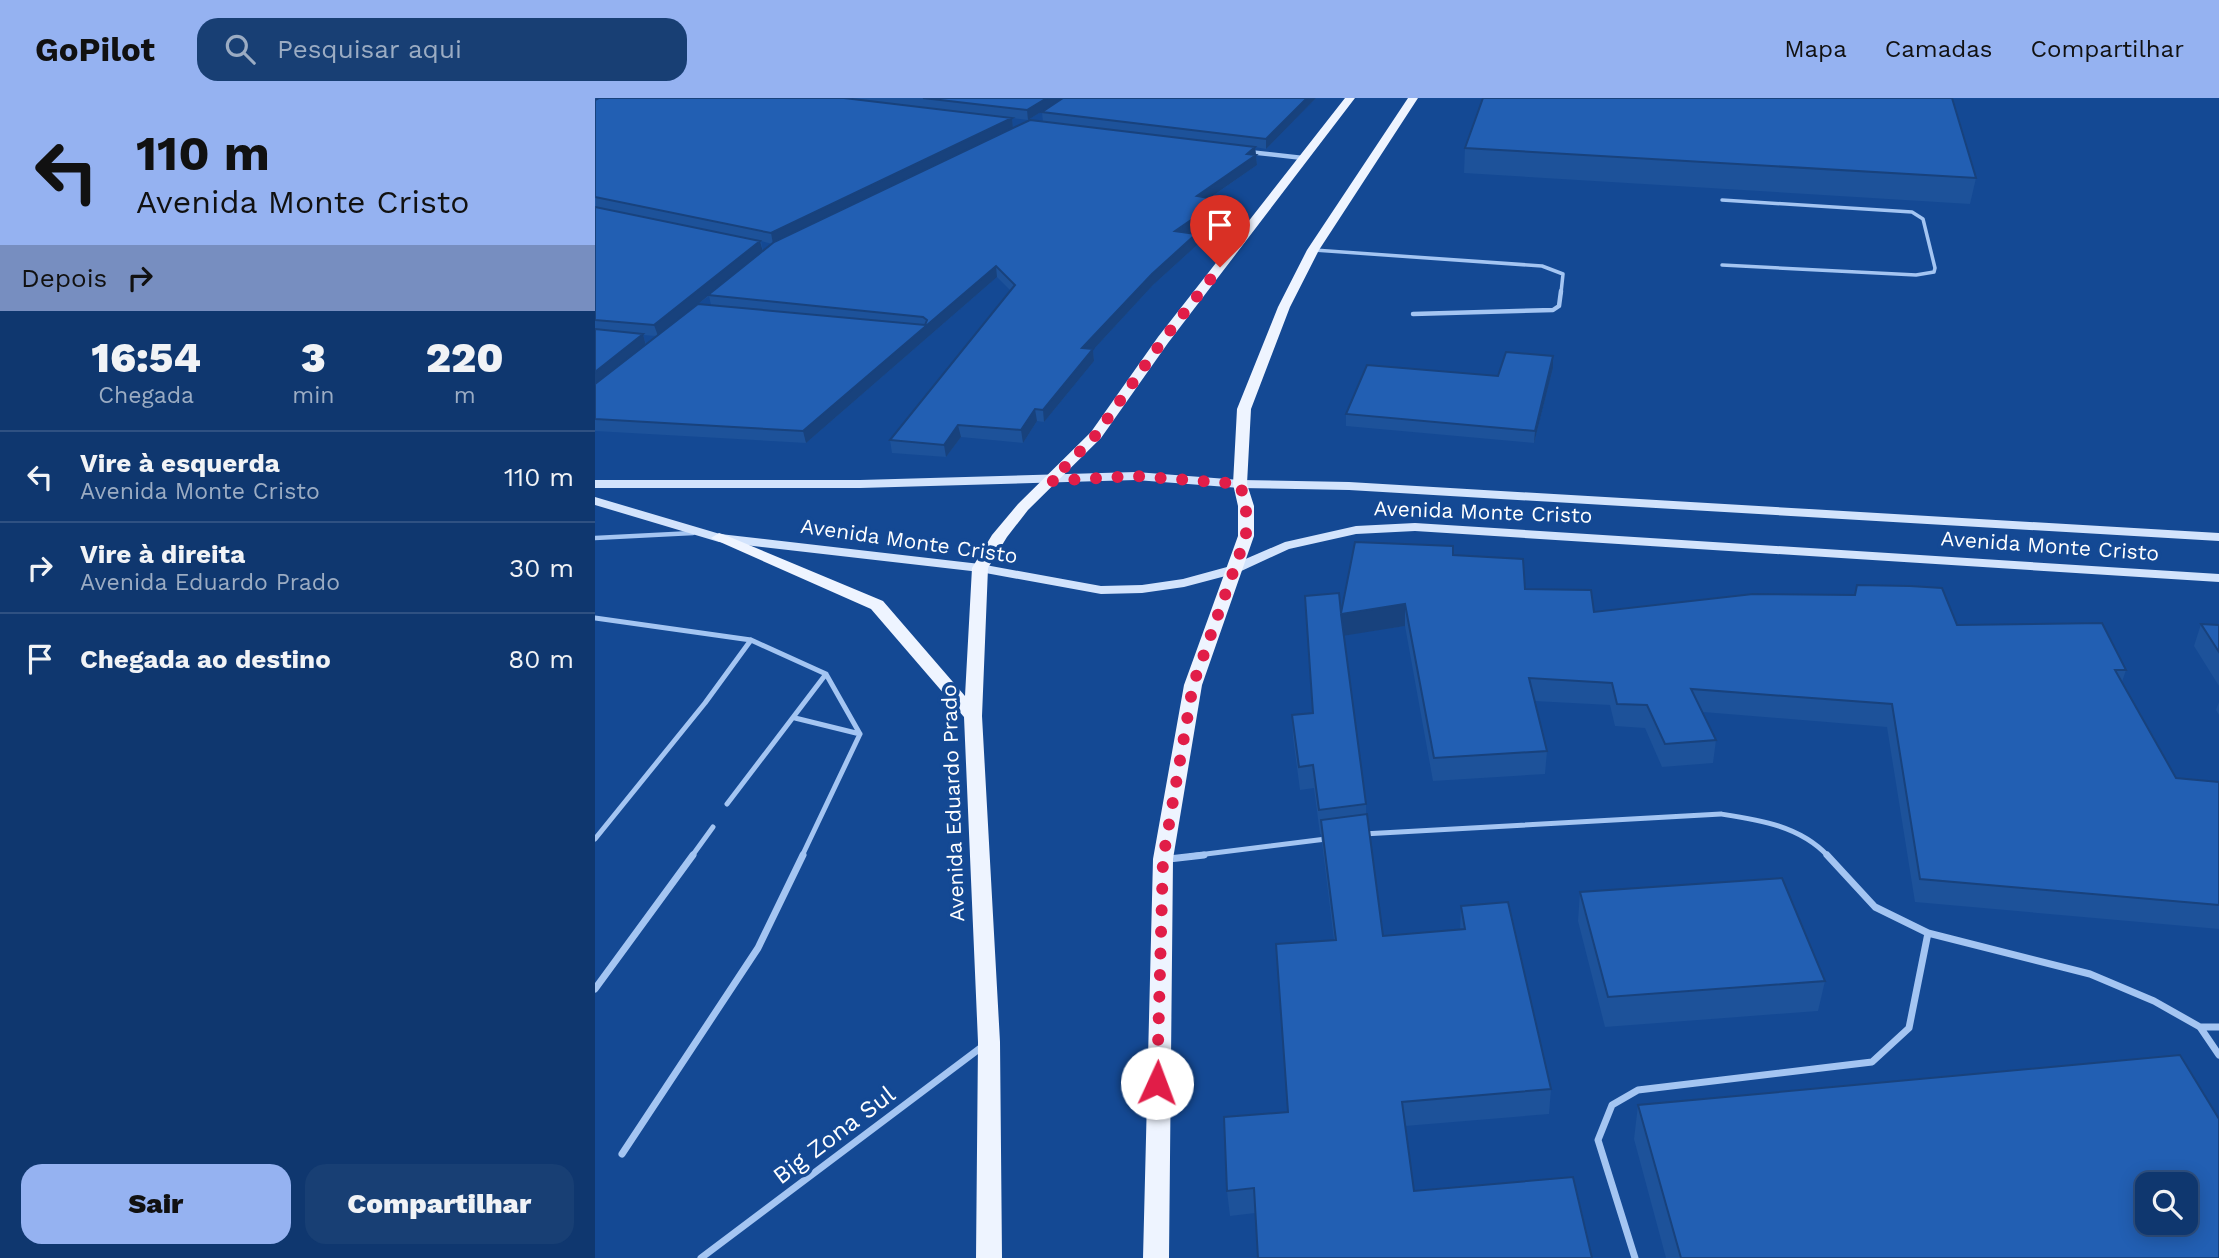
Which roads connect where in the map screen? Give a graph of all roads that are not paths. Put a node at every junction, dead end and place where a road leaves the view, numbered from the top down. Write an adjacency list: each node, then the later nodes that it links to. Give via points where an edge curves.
1 (1350, 98): 4 (main road, Avenida Eduardo Prado)
2 (1413, 98): 6 (main road)
3 (1248, 152): 4 (street)
4 (1303, 158): 9 (main road, Avenida Eduardo Prado, via 1096,435)
5 (1722, 200): 7 (lane, via 1912,212 1923,219 1935,268 1916,275)
6 (1313, 250): 8 (lane, via 1542,266 1563,274 1559,306 1553,310); 11 (main road, via 1284,307 1244,409)
7 (1722, 265)
8 (1413, 314)
9 (1051, 481): 10 (main road, Avenida Monte Cristo); 11 (main road, Avenida Monte Cristo, via 1136,476); 17 (main road, Avenida Eduardo Prado, via 1000,535)
10 (595, 484)
11 (1240, 484): 14 (main road, Avenida Monte Cristo, via 1349,486); 18 (main road, via 1246,536)
12 (595, 501): 13 (main road, Avenida Monte Cristo)
13 (694, 533): 15 (lane); 16 (main road, Avenida Monte Cristo)
14 (2219, 537)
15 (595, 538)
16 (719, 538): 17 (main road, Avenida Monte Cristo); 23 (main road, via 877,605)
17 (980, 568): 18 (main road, Avenida Monte Cristo, via 1101,590 1163,586); 23 (main road, Avenida Eduardo Prado)
18 (1232, 570): 19 (main road, Avenida Monte Cristo, via 1285,546 1356,530 1415,527); 31 (main road, via 1193,685)
19 (2219, 578)
20 (595, 618): 21 (lane)
21 (751, 640): 22 (lane); 30 (lane)
22 (826, 674): 24 (lane); 25 (lane)
23 (972, 716): 36 (main road, Avenida Eduardo Prado)
24 (795, 718): 25 (lane); 26 (lane)
25 (860, 734): 38 (lane, via 758,948)
26 (727, 804)
27 (713, 827): 33 (lane)
28 (1355, 836): 32 (lane, via 1721,814 1773,822 1818,845 1875,907)
29 (1341, 837): 31 (lane)
30 (595, 839)
31 (1163, 859): 41 (main road)
32 (1928, 933): 34 (lane, via 2090,974); 42 (lane, via 1909,1028 1872,1062 1638,1090 1612,1105 1598,1140)
33 (595, 989)
34 (2200, 1027): 35 (lane); 37 (lane)
35 (2219, 1027)
36 (989, 1042): 39 (lane, Big Zona Sul); 40 (main road, Avenida Eduardo Prado)
37 (2219, 1055)
38 (622, 1154)
39 (701, 1258)
40 (989, 1258)
41 (1156, 1258)
42 (1635, 1258)

